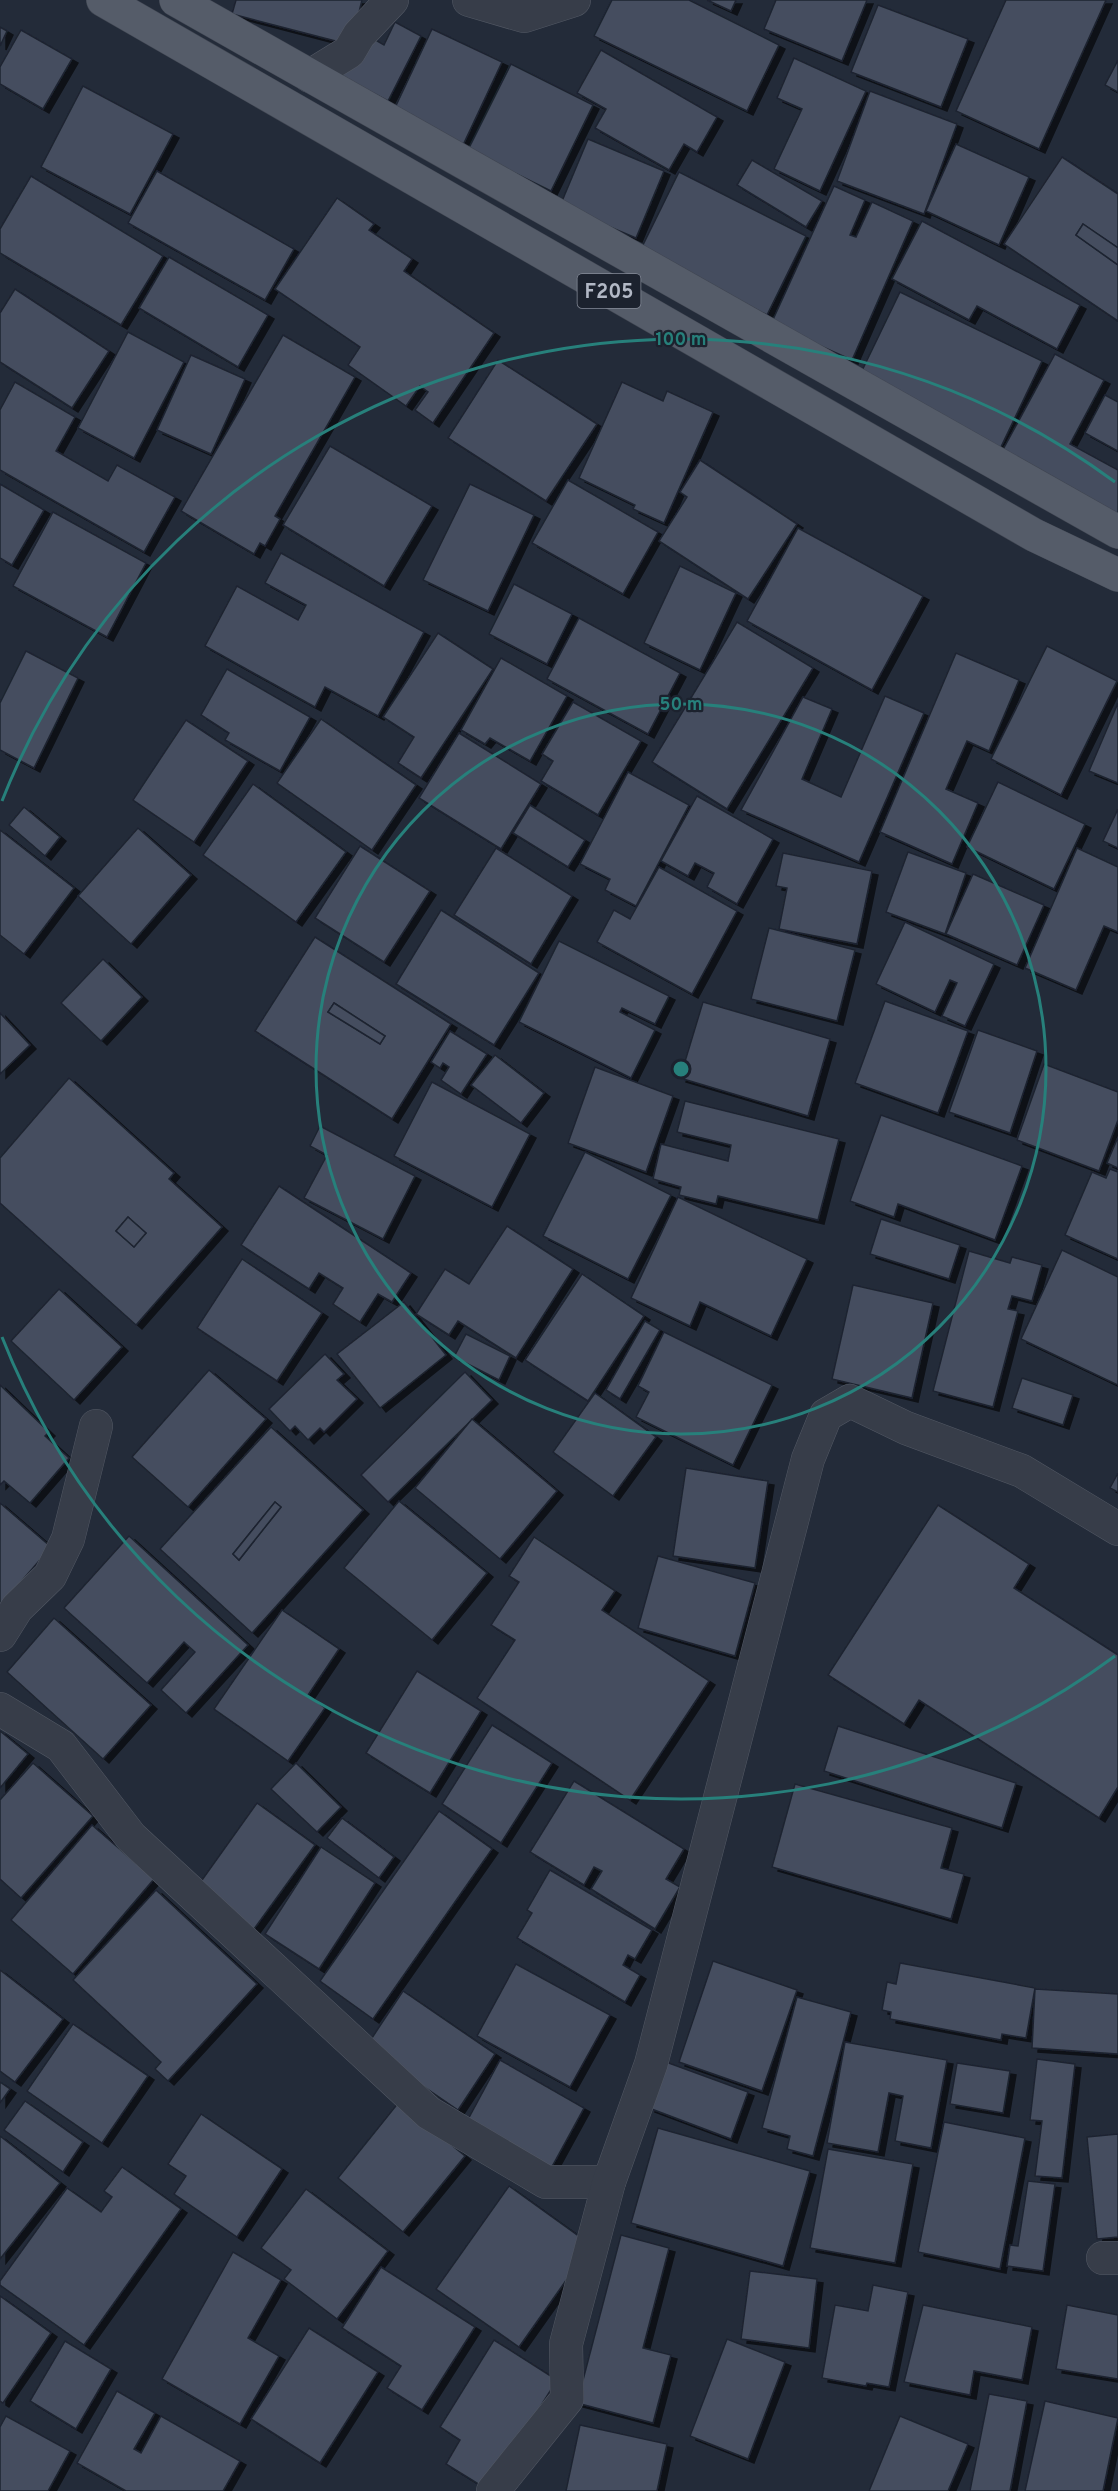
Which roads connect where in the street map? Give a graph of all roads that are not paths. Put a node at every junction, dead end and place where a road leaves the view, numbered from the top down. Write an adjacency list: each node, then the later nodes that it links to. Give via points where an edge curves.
1 (104, 0): 8 (main road, F205, via 1024,529)
2 (176, 0): 6 (main road, F205)
3 (392, 0): 6 (street, via 359,35 349,52)
4 (469, 0): 5 (street, via 524,16)
5 (574, 0)
6 (310, 76): 7 (main road, F205)
7 (1118, 532)
8 (1118, 575)
9 (96, 1426): 11 (street, via 68,1539 50,1576 17,1608)
10 (1118, 1529): 13 (street, via 1022,1471 906,1428 850,1401 826,1415 805,1471 651,2064)
11 (0, 1635)
12 (0, 1709): 13 (street, via 61,1746 131,1837 429,2113 546,2182)
13 (609, 2182): 14 (street, via 566,2344 567,2399)
14 (493, 2491)

